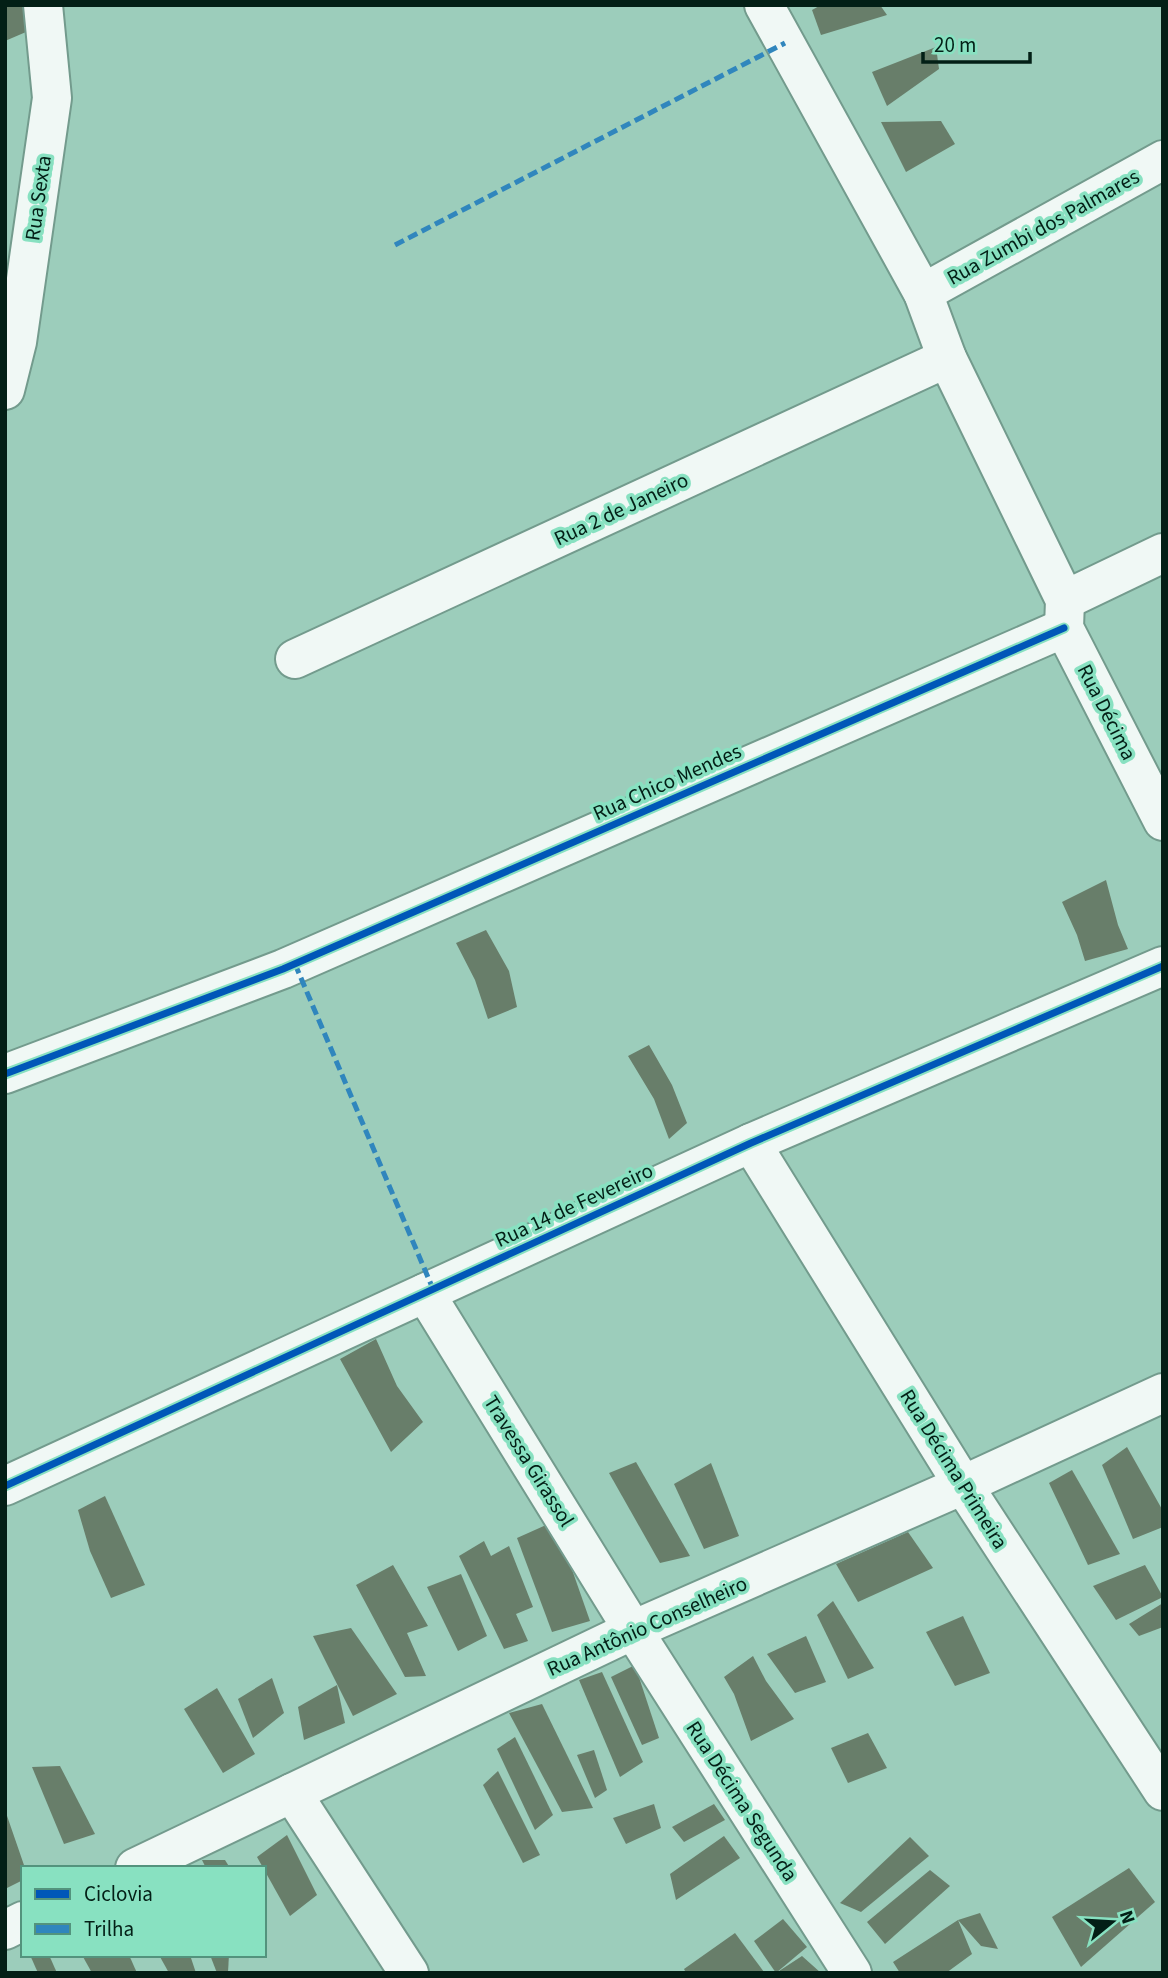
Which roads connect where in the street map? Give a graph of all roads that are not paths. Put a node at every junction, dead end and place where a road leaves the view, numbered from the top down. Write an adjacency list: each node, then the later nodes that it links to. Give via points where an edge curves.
1 (43, 5): 4 (street, Rua Sexta, via 52,98)
2 (764, 5): 5 (street)
3 (1163, 160): 5 (street, Rua Zumbi dos Palmares)
4 (21, 219): 7 (street, Rua Sexta, via 17,342)
5 (923, 293): 6 (street)
6 (947, 358): 9 (street); 10 (street, Rua 2 de Janeiro)
7 (5, 390)
8 (1163, 553): 9 (street, Rua Chico Mendes)
9 (1065, 614): 11 (street, Rua Décima); 13 (street, Rua Chico Mendes, via 284,969)
10 (295, 659)
11 (1163, 821)
12 (1163, 965): 14 (street, Rua 14 de Fevereiro)
13 (5, 1074)
14 (751, 1143): 15 (street, Rua 14 de Fevereiro); 17 (street, Rua Décima Primeira)
15 (425, 1293): 18 (street, Rua 14 de Fevereiro); 19 (street, Travessa Girassol)
16 (1163, 1393): 17 (street, Rua Antônio Conselheiro)
17 (963, 1485): 19 (street, Rua Antônio Conselheiro); 20 (street, Rua Décima Primeira)
18 (5, 1486)
19 (633, 1630): 21 (street, Rua Antônio Conselheiro); 26 (street, Rua Décima Segunda)
20 (1163, 1791)
21 (292, 1793): 22 (street, Rua Antônio Conselheiro); 25 (street)
22 (139, 1866)
23 (21, 1923): 24 (street)
24 (5, 1930)
25 (409, 1973)
26 (852, 1973)

